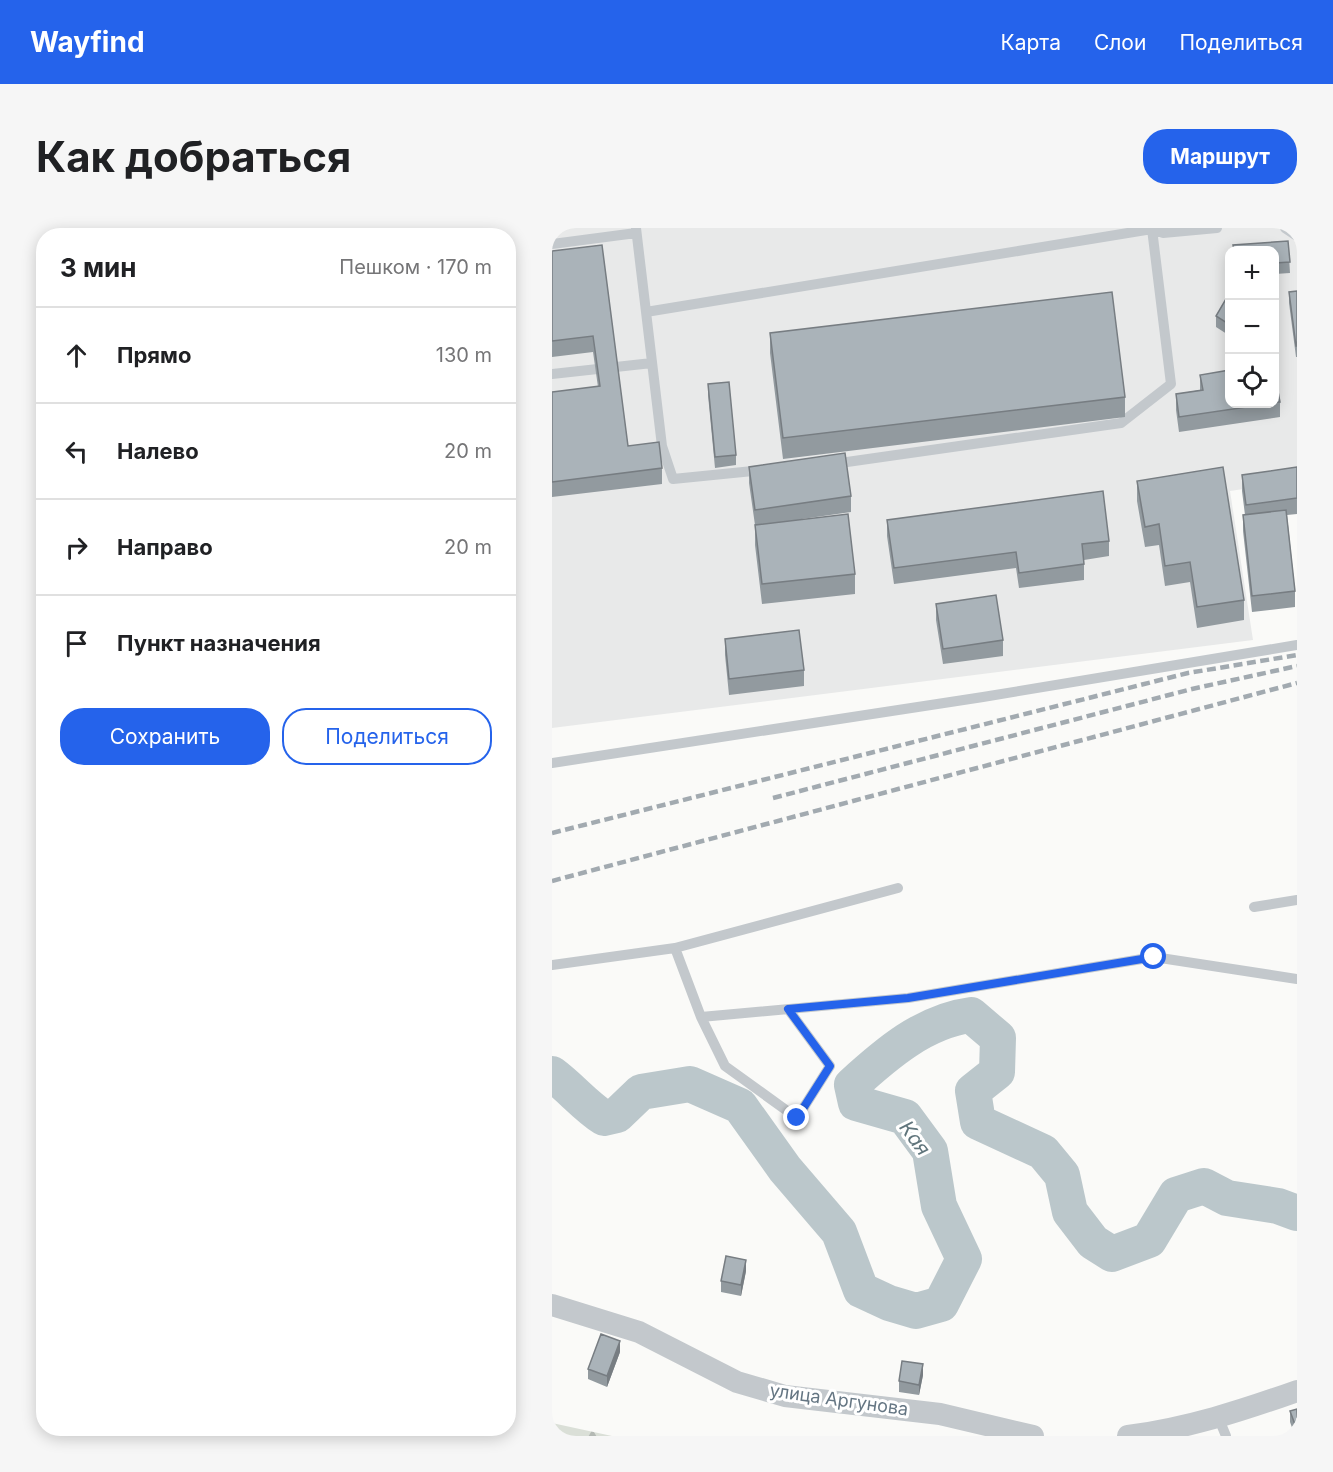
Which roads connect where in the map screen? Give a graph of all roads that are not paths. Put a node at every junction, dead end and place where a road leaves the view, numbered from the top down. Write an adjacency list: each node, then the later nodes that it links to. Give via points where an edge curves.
1 (1217, 228): 3 (lane, via 1163,233)
2 (1285, 228): 5 (lane)
3 (1152, 229): 7 (lane); 10 (lane, via 1171,384 1121,423)
4 (636, 231): 6 (lane); 7 (lane)
5 (1297, 236)
6 (552, 244)
7 (646, 312): 8 (lane)
8 (652, 363): 9 (lane); 11 (lane, via 662,446 673,478)
9 (552, 374)
10 (820, 465)
11 (775, 469)
12 (1297, 645): 13 (lane)
13 (552, 763)
14 (898, 888): 17 (lane)
15 (1297, 900): 16 (lane)
16 (1254, 907)
17 (675, 948): 18 (lane); 21 (lane)
18 (552, 965)
19 (1297, 979): 20 (lane, via 1154,957 908,998)
20 (788, 1009): 21 (lane); 21 (lane, via 830,1066 797,1118 725,1065)
21 (701, 1017)
22 (552, 1305): 25 (street, улица Аргунова, via 639,1332 736,1382 785,1396 940,1414)
23 (1297, 1391): 24 (street)
24 (1222, 1427): 26 (street)
25 (1033, 1436)
26 (1128, 1436)

